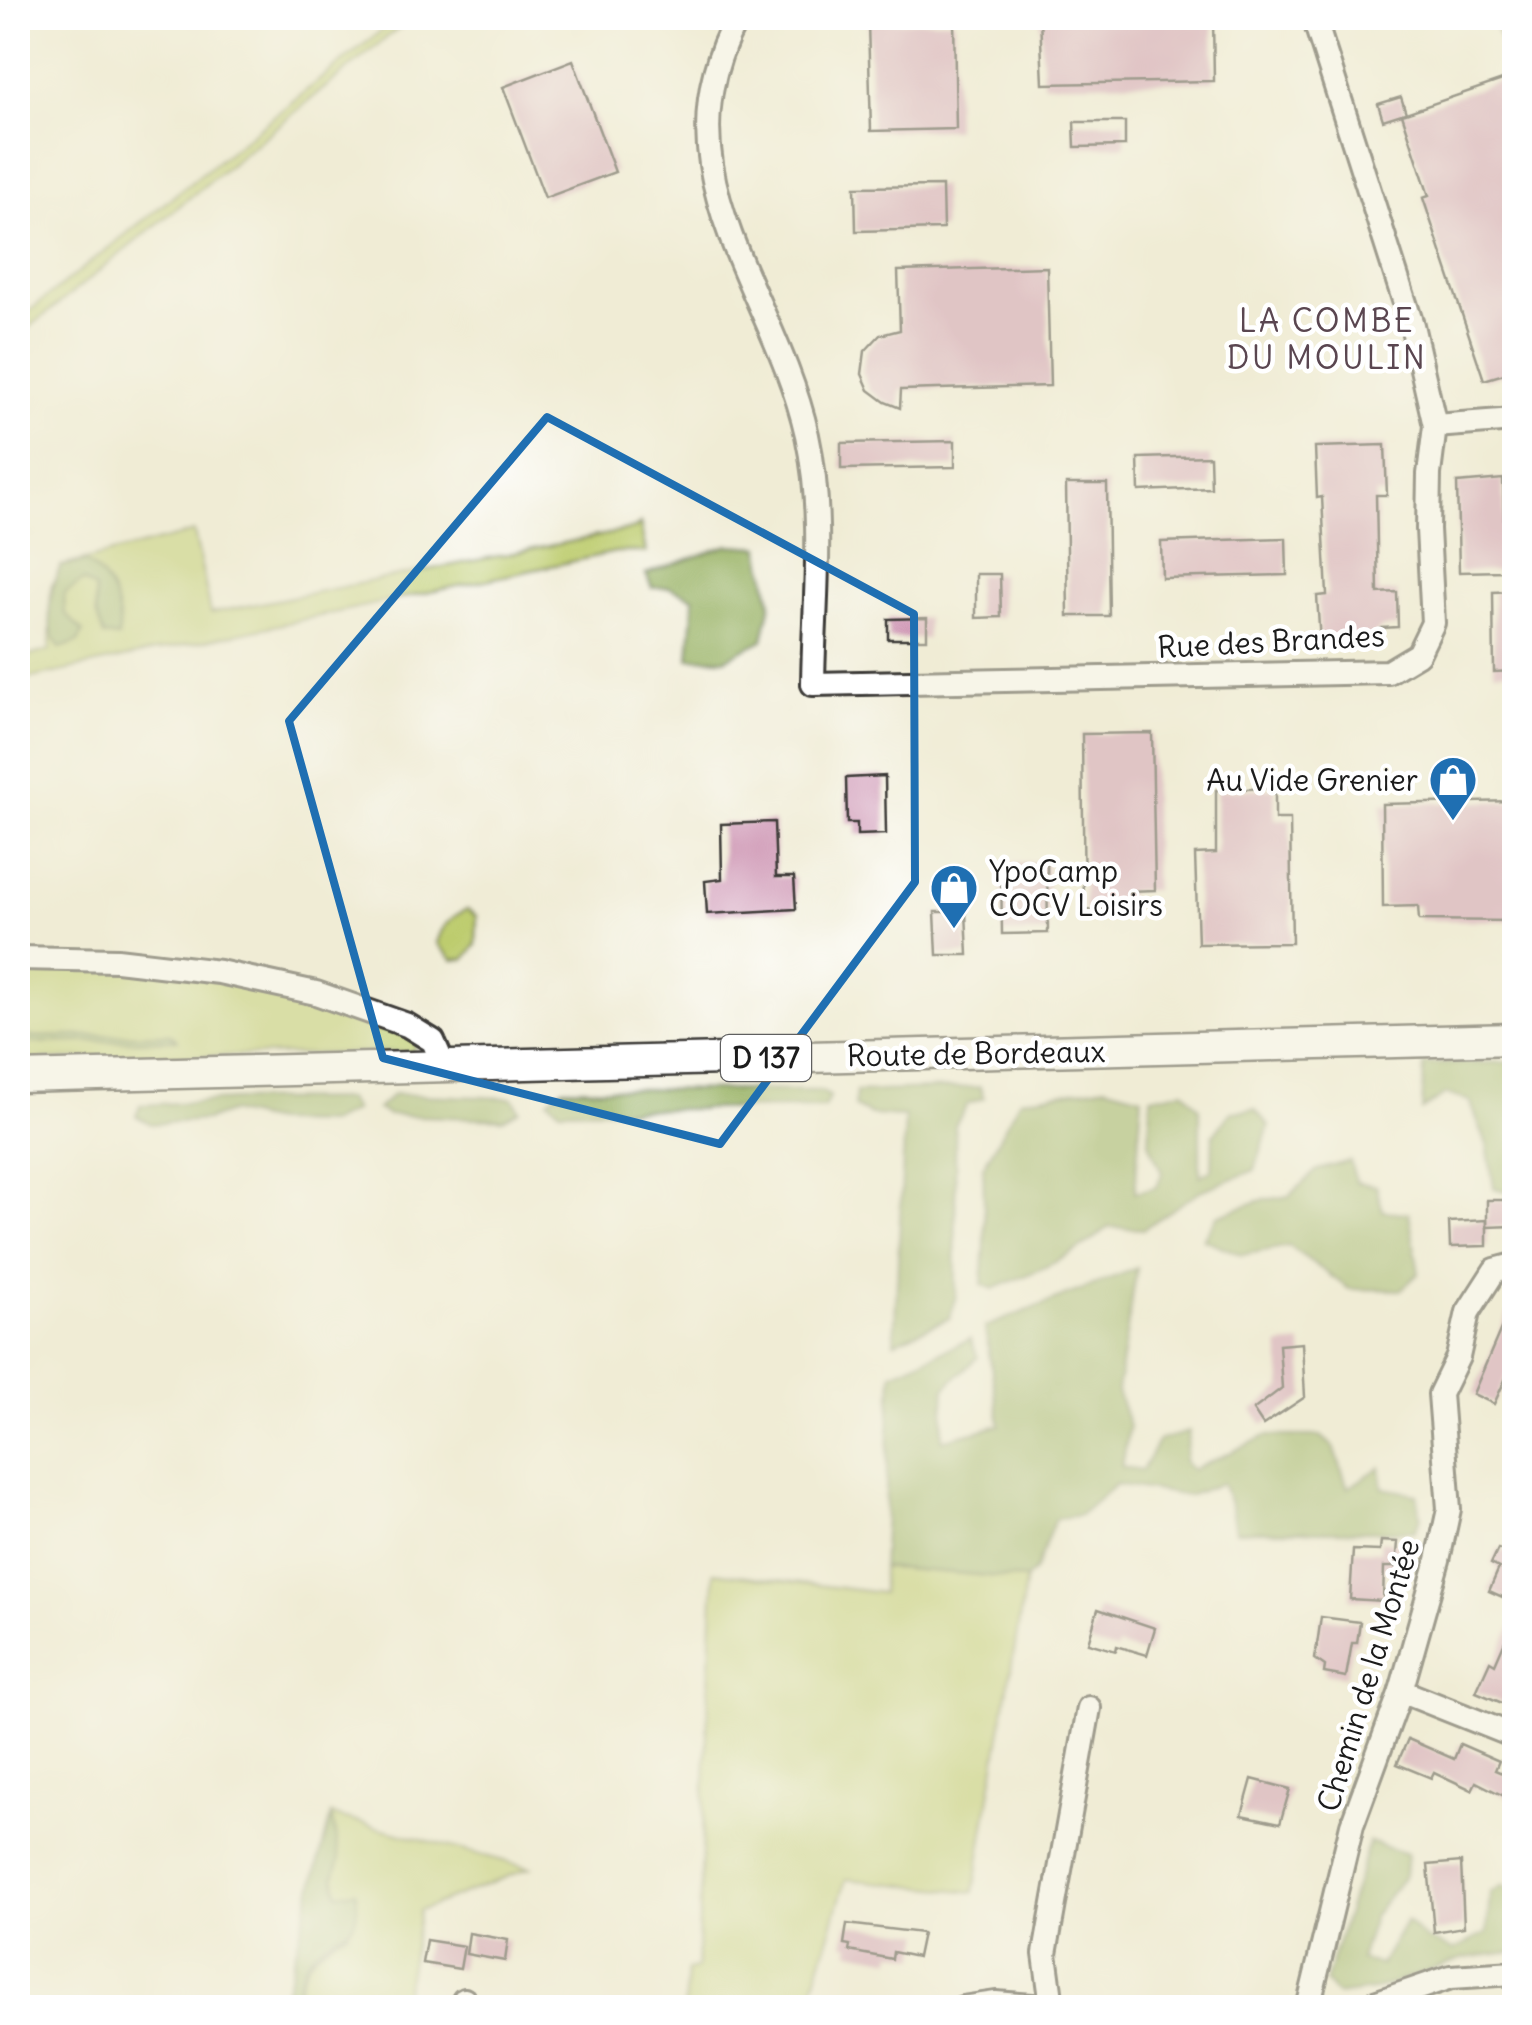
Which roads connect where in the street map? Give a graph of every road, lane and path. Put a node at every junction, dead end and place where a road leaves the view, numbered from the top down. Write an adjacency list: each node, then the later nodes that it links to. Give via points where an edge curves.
1 (737, 18): 4 (street, Rue des Brandes, via 710,100 712,176 723,222 790,373 807,434 817,498 812,684 1388,672 1418,654 1433,623 1428,529)
2 (1314, 18): 4 (street, Rue des Brandes, via 1412,324)
3 (1514, 420): 4 (street)
4 (1435, 426)
5 (18, 958): 7 (street, via 117,960 316,993 407,1025 433,1041)
6 (1514, 1040): 7 (main road, Route de Bordeaux / D 137)
7 (444, 1066): 8 (main road, Route de Bordeaux / D 137)
8 (18, 1078)
9 (1514, 1266): 10 (street, Chemin de la Montée, via 1495,1270 1468,1312 1458,1357 1440,1394 1449,1509)
10 (1401, 1691): 12 (street); 16 (street, Chemin de la Montée, via 1352,1825)
11 (1090, 1708): 14 (street, via 1045,1954)
12 (1514, 1736)
13 (1514, 1973): 17 (street, via 1451,1977)
14 (1055, 2007): 15 (street)
15 (962, 2008)
16 (1308, 2008)
17 (1360, 2008)

